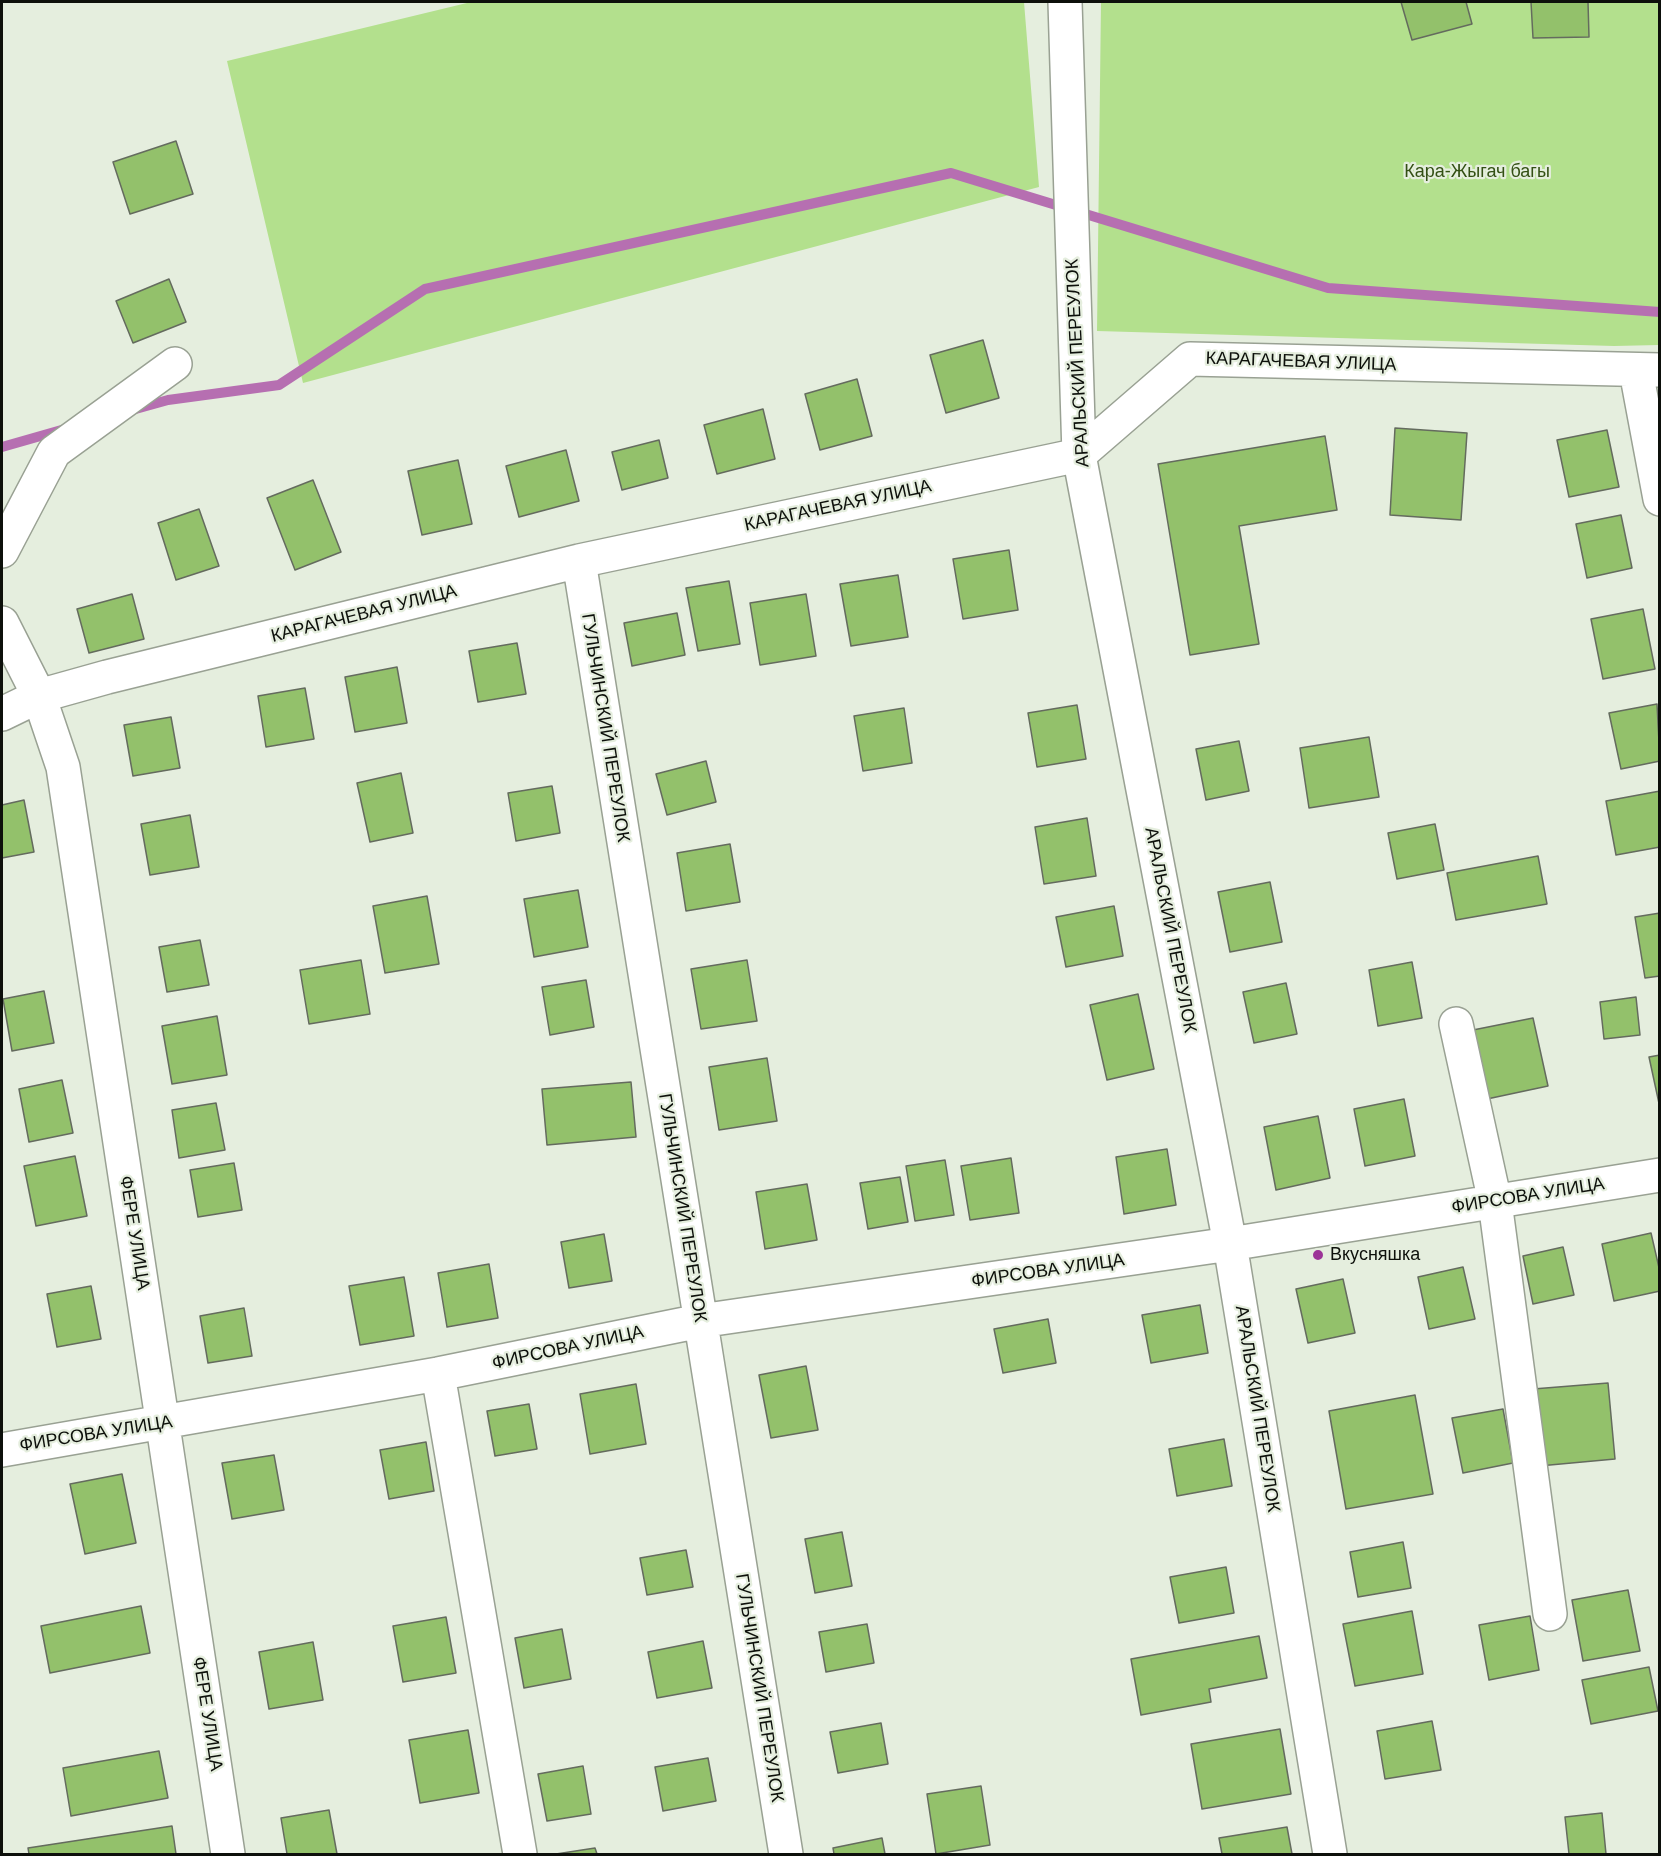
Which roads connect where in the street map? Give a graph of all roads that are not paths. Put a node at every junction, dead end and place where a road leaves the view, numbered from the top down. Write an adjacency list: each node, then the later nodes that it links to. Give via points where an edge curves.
1 (1065, 2): 4 (street, АРАЛЬСКИЙ ПЕРЕУЛОК)
2 (175, 364): 6 (street, via 54,452)
3 (1648, 370): 4 (street, КАРАГАЧЕВАЯ УЛИЦА, via 1190,359); 5 (street)
4 (1079, 455): 7 (street, КАРАГАЧЕВАЯ УЛИЦА); 14 (street, АРАЛЬСКИЙ ПЕРЕУЛОК)
5 (1659, 499)
6 (2, 551)
7 (579, 561): 9 (street, КАРАГАЧЕВАЯ УЛИЦА); 15 (street, ГУЛЬЧИНСКИЙ ПЕРЕУЛОК)
8 (2, 623): 9 (street, ФЕРЕ УЛИЦА)
9 (39, 696): 10 (street, КАРАГАЧЕВАЯ УЛИЦА); 17 (street, ФЕРЕ УЛИЦА, via 63,767)
10 (2, 714)
11 (1456, 1023): 13 (street)
12 (1659, 1175): 13 (street, ФИРСОВА УЛИЦА)
13 (1496, 1202): 14 (street, ФИРСОВА УЛИЦА); 19 (street)
14 (1230, 1244): 15 (street, ФИРСОВА УЛИЦА); 23 (street, АРАЛЬСКИЙ ПЕРЕУЛОК)
15 (700, 1321): 16 (street, ФИРСОВА УЛИЦА); 22 (street, ГУЛЬЧИНСКИЙ ПЕРЕУЛОК)
16 (438, 1374): 17 (street, ФИРСОВА УЛИЦА); 21 (street)
17 (164, 1423): 18 (street, ФИРСОВА УЛИЦА); 20 (street, ФЕРЕ УЛИЦА)
18 (2, 1450)
19 (1550, 1614)
20 (228, 1854)
21 (520, 1854)
22 (786, 1854)
23 (1330, 1854)

